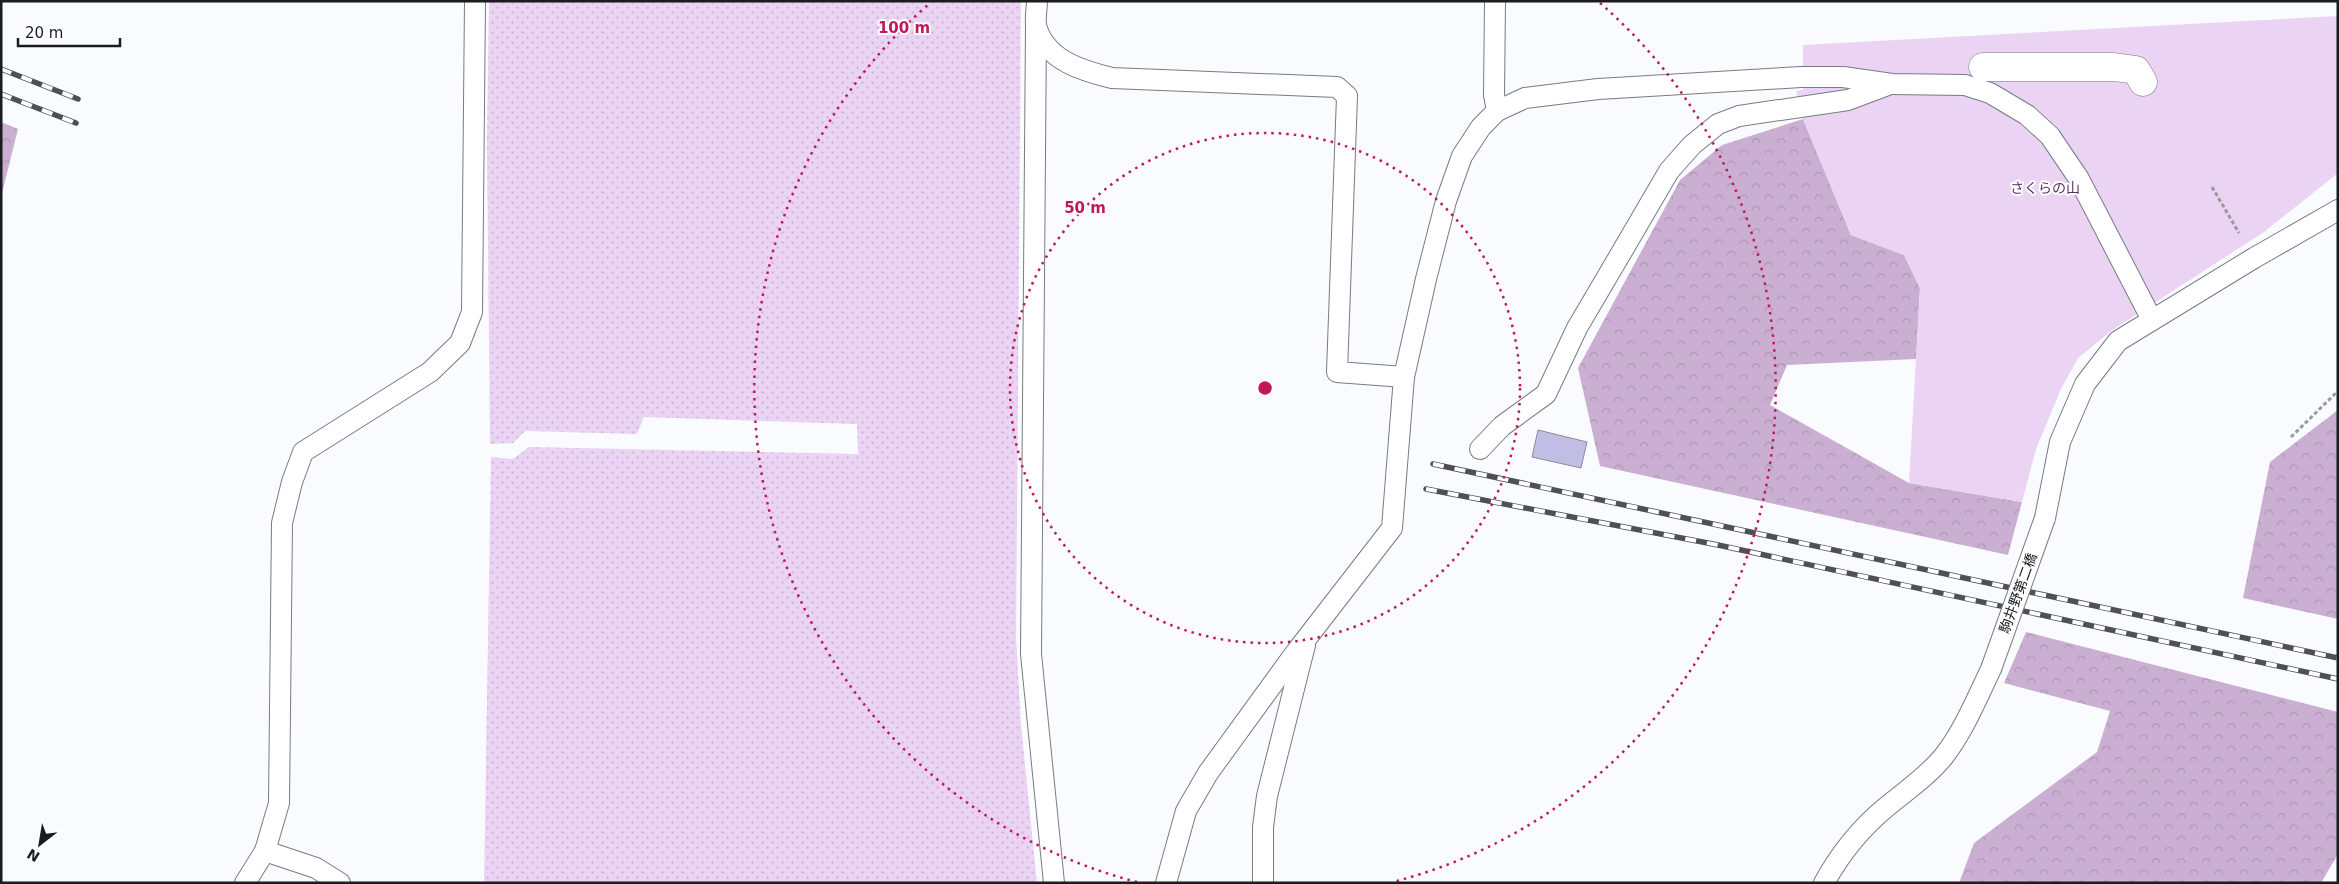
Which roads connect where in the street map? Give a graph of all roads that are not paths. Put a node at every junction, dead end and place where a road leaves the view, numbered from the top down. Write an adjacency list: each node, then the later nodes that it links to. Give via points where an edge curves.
1 (475, 1): 14 (lane, via 472,312 460,343 430,372 303,452 282,523 280,803)
2 (1037, 1): 4 (lane)
3 (1495, 1): 8 (lane, via 1494,95)
4 (1036, 28): 11 (lane, via 1052,52 1077,69 1112,78 1337,86 1348,96 1337,372); 17 (lane, via 1031,654)
5 (1983, 66): 6 (street, via 2114,67 2136,70)
6 (2143, 82)
7 (1892, 84): 8 (lane, via 1801,77 1607,89 1525,98); 10 (lane, via 1965,85 1990,92 2050,136 2079,179); 12 (lane, via 1848,100 1739,116 1718,124 1692,145 1669,171 1612,268 1577,328 1546,394 1502,426)
8 (1497, 111): 11 (lane, via 1481,127 1462,156 1446,201)
9 (2338, 210): 10 (lane, 駒井野第二橋)
10 (2152, 320): 20 (lane, 駒井野第二橋, bridge, via 2118,341 2085,384 2060,442 2045,518 1991,669 1964,726 1944,756 1850,842)
11 (1404, 377): 13 (lane, via 1392,528)
12 (1480, 449)
13 (1307, 638): 18 (lane, via 1208,773 1186,811); 19 (lane, via 1267,796 1263,827)
14 (265, 851): 15 (lane); 16 (lane, via 316,868)
15 (245, 883)
16 (340, 883)
17 (1054, 883)
18 (1166, 883)
19 (1263, 883)
20 (1824, 883)

